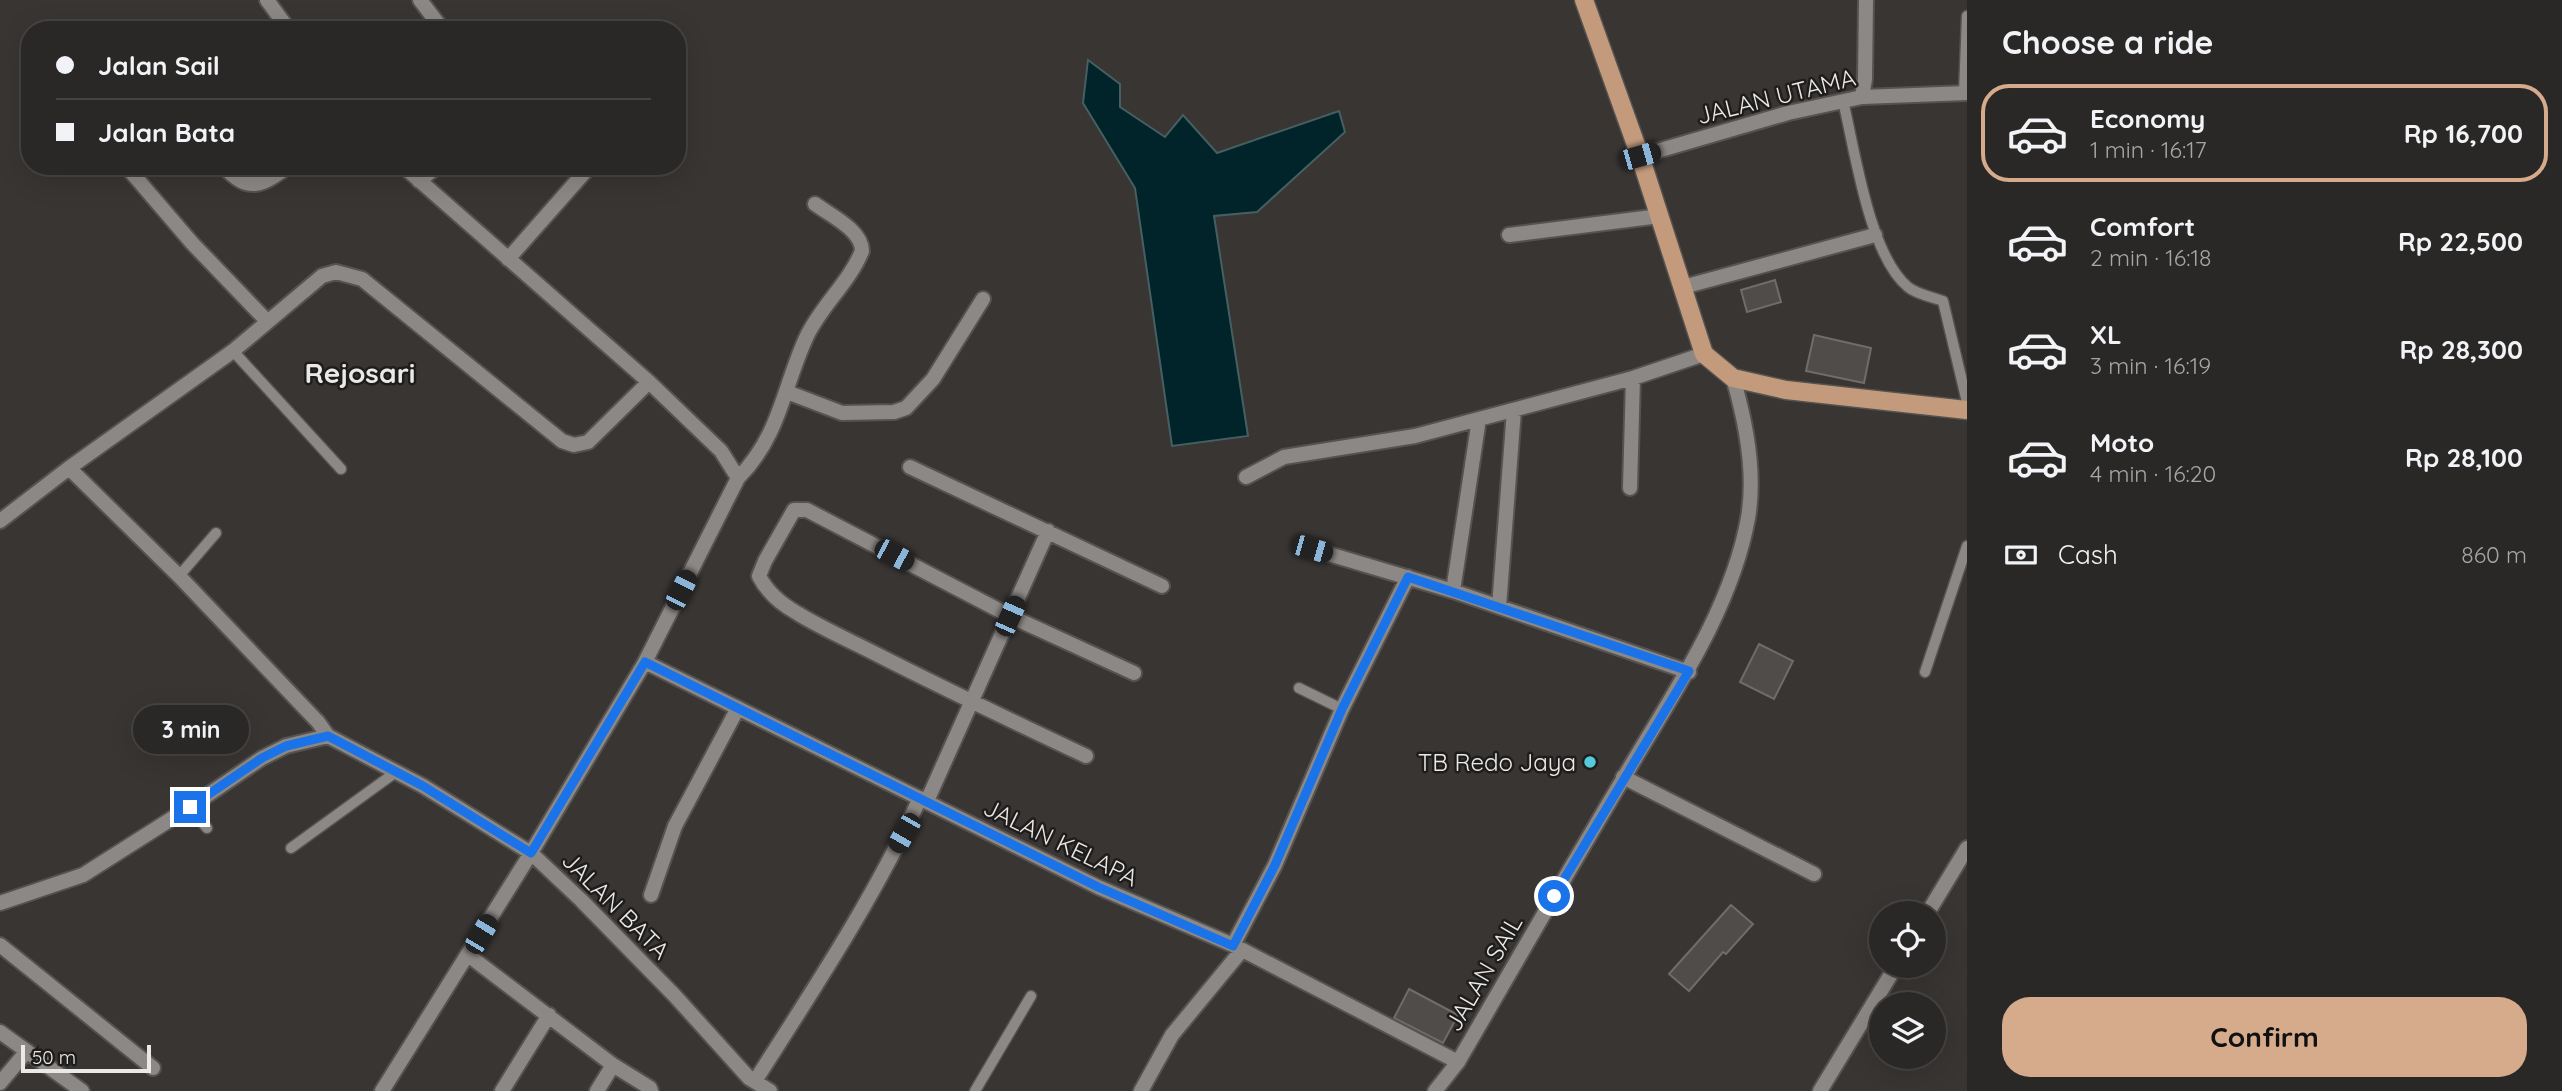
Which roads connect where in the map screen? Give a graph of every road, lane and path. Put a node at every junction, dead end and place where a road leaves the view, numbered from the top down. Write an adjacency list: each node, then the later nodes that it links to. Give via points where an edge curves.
1 (267, 0): 6 (street)
2 (420, 0): 7 (street)
3 (1584, 0): 11 (main road)
4 (1866, 0): 9 (street)
5 (1967, 16): 8 (lane)
6 (282, 21)
7 (436, 21)
8 (1966, 93): 9 (street, JALAN UTAMA)
9 (1862, 97): 10 (street, JALAN UTAMA)
10 (1843, 101): 11 (street, JALAN UTAMA); 22 (lane)
11 (1640, 156): 20 (main road)
12 (134, 175): 26 (street)
13 (231, 175): 14 (street, via 249,184)
14 (276, 175)
15 (413, 175): 18 (street)
16 (427, 175): 18 (street)
17 (582, 175): 23 (street)
18 (419, 181): 23 (street)
19 (815, 204): 32 (street, via 848,228 862,251 806,337)
20 (1660, 216): 21 (street); 24 (main road)
21 (1508, 235)
22 (1875, 235): 24 (street); 33 (lane, via 1887,262 1909,289 1943,301)
23 (508, 259): 31 (street)
24 (1683, 287): 28 (main road)
25 (982, 299): 32 (street, via 933,379 906,408 842,413)
26 (267, 321): 27 (street); 31 (street, via 322,276 336,272 362,279 562,441 574,445 588,442)
27 (233, 351): 38 (street); 39 (lane)
28 (1704, 354): 29 (main road); 30 (street)
29 (1733, 377): 35 (main road, via 1786,390); 55 (street, JALAN SAIL, via 1749,454 1748,516 1738,562)
30 (1633, 378): 34 (street); 42 (street)
31 (649, 382): 41 (street, via 722,451)
32 (787, 392): 41 (street, via 765,444)
33 (1967, 402)
34 (1514, 410): 36 (street); 52 (street)
35 (1967, 410)
36 (1479, 419): 40 (street, via 1415,436 1284,457); 51 (street)
37 (910, 467): 44 (street)
38 (68, 468): 43 (street); 48 (street)
39 (341, 469)
40 (1246, 477)
41 (738, 478): 54 (street)
42 (1630, 488)
43 (0, 521)
44 (1048, 531): 50 (street); 53 (street)
45 (216, 533): 48 (lane)
46 (1967, 546): 56 (lane)
47 (1312, 549): 49 (street)
48 (179, 576): 62 (street)
49 (1408, 577): 51 (street); 61 (street)
50 (1162, 586)
51 (1453, 591): 52 (street)
52 (1499, 607): 55 (street)
53 (1010, 616): 57 (street); 59 (street); 59 (street, via 807,510 794,510 765,561 759,576 765,588 796,613)
54 (645, 662): 60 (street, JALAN KELAPA); 71 (street)
55 (1689, 671): 65 (street, JALAN SAIL)
56 (1925, 672)
57 (1134, 673)
58 (1299, 688): 61 (lane)
59 (971, 701): 63 (street); 66 (street)
60 (738, 708): 66 (street, JALAN KELAPA); 73 (street, via 675,826)
61 (1342, 709): 77 (street)
62 (328, 736): 64 (street, JALAN BATA); 67 (street, via 286,746 262,758)
63 (1086, 756)
64 (396, 772): 69 (lane); 71 (street, JALAN BATA)
65 (1623, 777): 72 (street); 84 (street, JALAN SAIL)
66 (924, 799): 77 (street, JALAN KELAPA, via 1098,887); 87 (street)
67 (190, 807): 68 (lane); 75 (street, via 83,875)
68 (207, 828)
69 (291, 848)
70 (1967, 848): 74 (street)
71 (531, 853): 78 (street); 87 (street, JALAN BATA)
72 (1814, 874)
73 (650, 895)
74 (1935, 901)
75 (0, 903)
76 (0, 945): 86 (street)
77 (1238, 948): 84 (street, JALAN KELAPA); 96 (street, via 1172,1035)
78 (468, 955): 81 (street); 90 (street)
79 (1889, 978): 98 (street)
80 (1031, 996): 95 (lane)
81 (549, 1015): 85 (street); 91 (street)
82 (0, 1032): 83 (street)
83 (27, 1051): 88 (street); 89 (street)
84 (1458, 1062): 97 (street, JALAN SAIL)
85 (612, 1065): 92 (street); 93 (street)
86 (153, 1068)
87 (755, 1081): 94 (street, JALAN BATA)
88 (0, 1083)
89 (82, 1091)
90 (382, 1091)
91 (502, 1091)
92 (597, 1091)
93 (651, 1091)
94 (770, 1091)
95 (975, 1091)
96 (1141, 1091)
97 (1435, 1091)
98 (1820, 1091)

